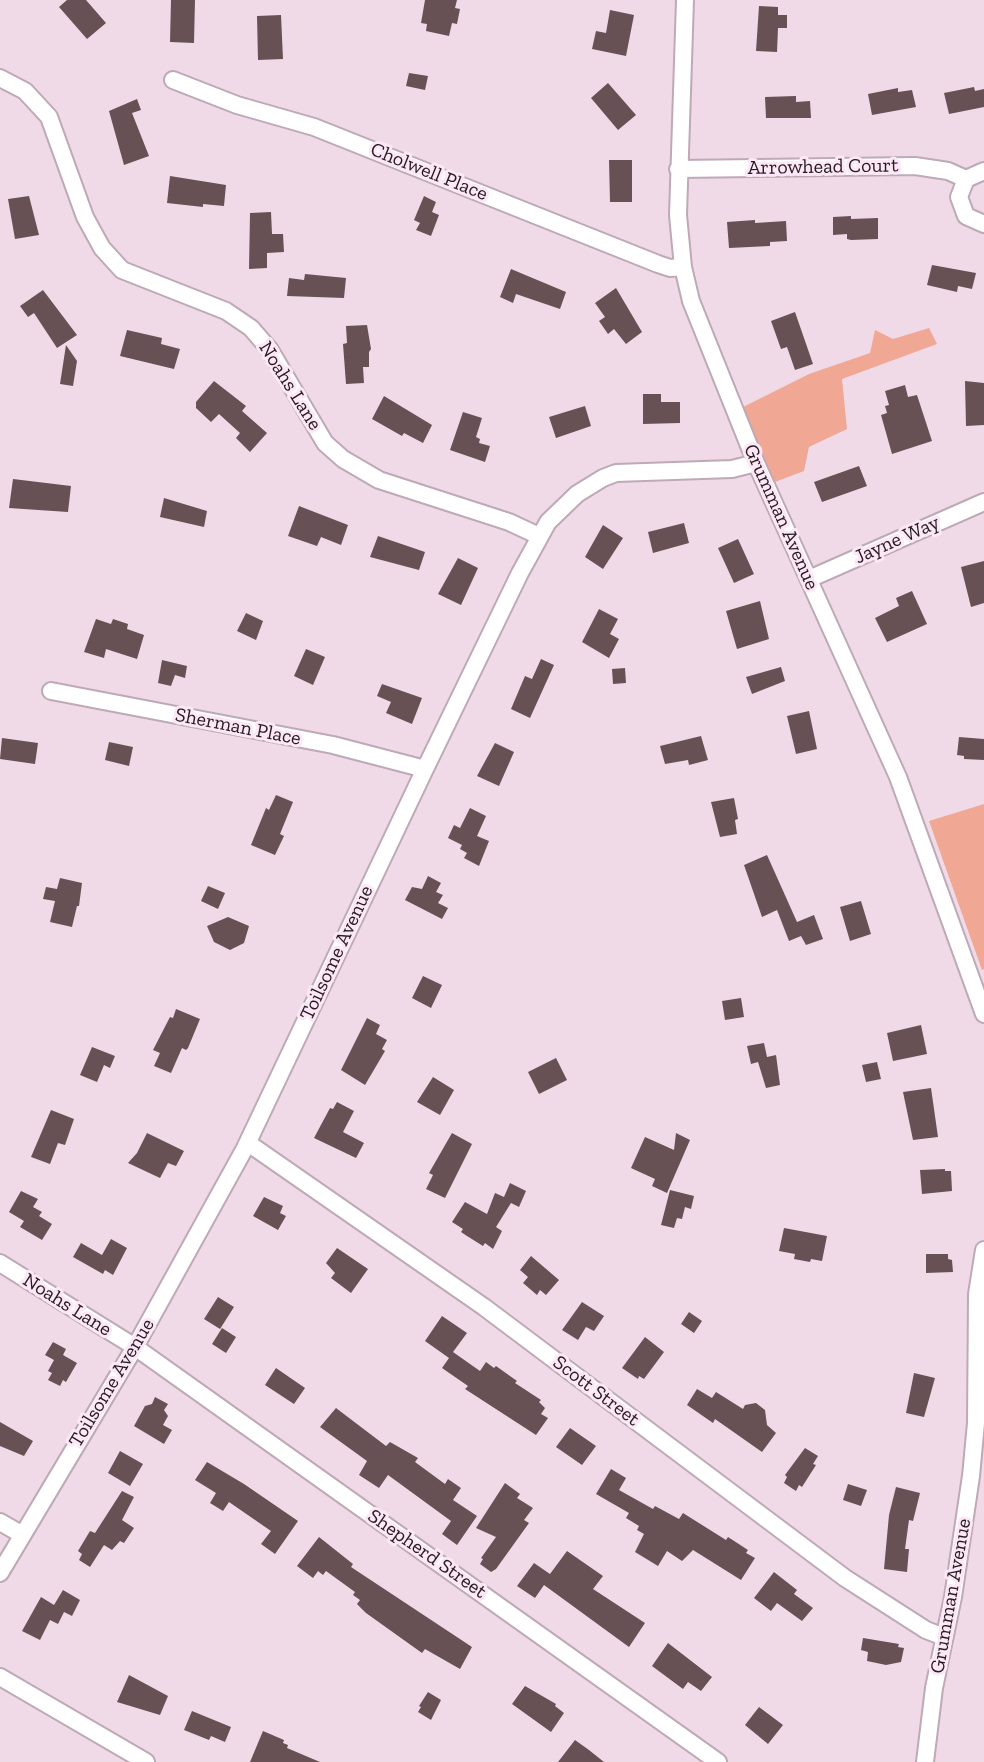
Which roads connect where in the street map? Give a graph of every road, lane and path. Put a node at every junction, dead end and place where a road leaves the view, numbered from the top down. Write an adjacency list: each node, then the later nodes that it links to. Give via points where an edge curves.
1 (685, 0): 4 (street, Grumman Avenue)
2 (0, 78): 11 (street, Noahs Lane, via 25,91 49,117 85,217 102,248 122,270 226,311 251,328 270,350 325,443 379,480)
3 (173, 80): 8 (street, Cholwell Place, via 237,105 314,127 658,264)
4 (678, 169): 6 (street, Arrowhead Court, via 915,166 948,171); 8 (street, Grumman Avenue)
5 (984, 171): 6 (street)
6 (966, 179): 7 (street, via 959,190 959,204 972,220)
7 (984, 224)
8 (683, 267): 9 (street, Grumman Avenue, via 691,301)
9 (756, 463): 11 (street, Toilsome Avenue, via 732,469 616,473 590,485 563,506); 12 (street, Grumman Avenue)
10 (984, 502): 12 (street, Jayne Way)
11 (539, 536): 14 (street, Toilsome Avenue)
12 (809, 579): 15 (street, Grumman Avenue, via 909,804)
13 (51, 691): 14 (street, Sherman Place, via 333,745)
14 (424, 769): 16 (street, Toilsome Avenue)
15 (984, 1014)
16 (248, 1143): 19 (street, Toilsome Avenue); 23 (street, Scott Street, via 483,1307 845,1578 926,1630)
17 (984, 1250): 23 (street, Grumman Avenue, via 977,1294 976,1424 971,1476)
18 (0, 1263): 19 (street, Noahs Lane)
19 (135, 1347): 21 (street, Toilsome Avenue); 26 (street, Shepherd Street)
20 (0, 1522): 21 (street)
21 (21, 1534): 22 (street, Toilsome Avenue)
22 (0, 1573)
23 (944, 1637): 27 (street, Grumman Avenue)
24 (0, 1677): 25 (street)
25 (146, 1762)
26 (718, 1762)
27 (925, 1762)

